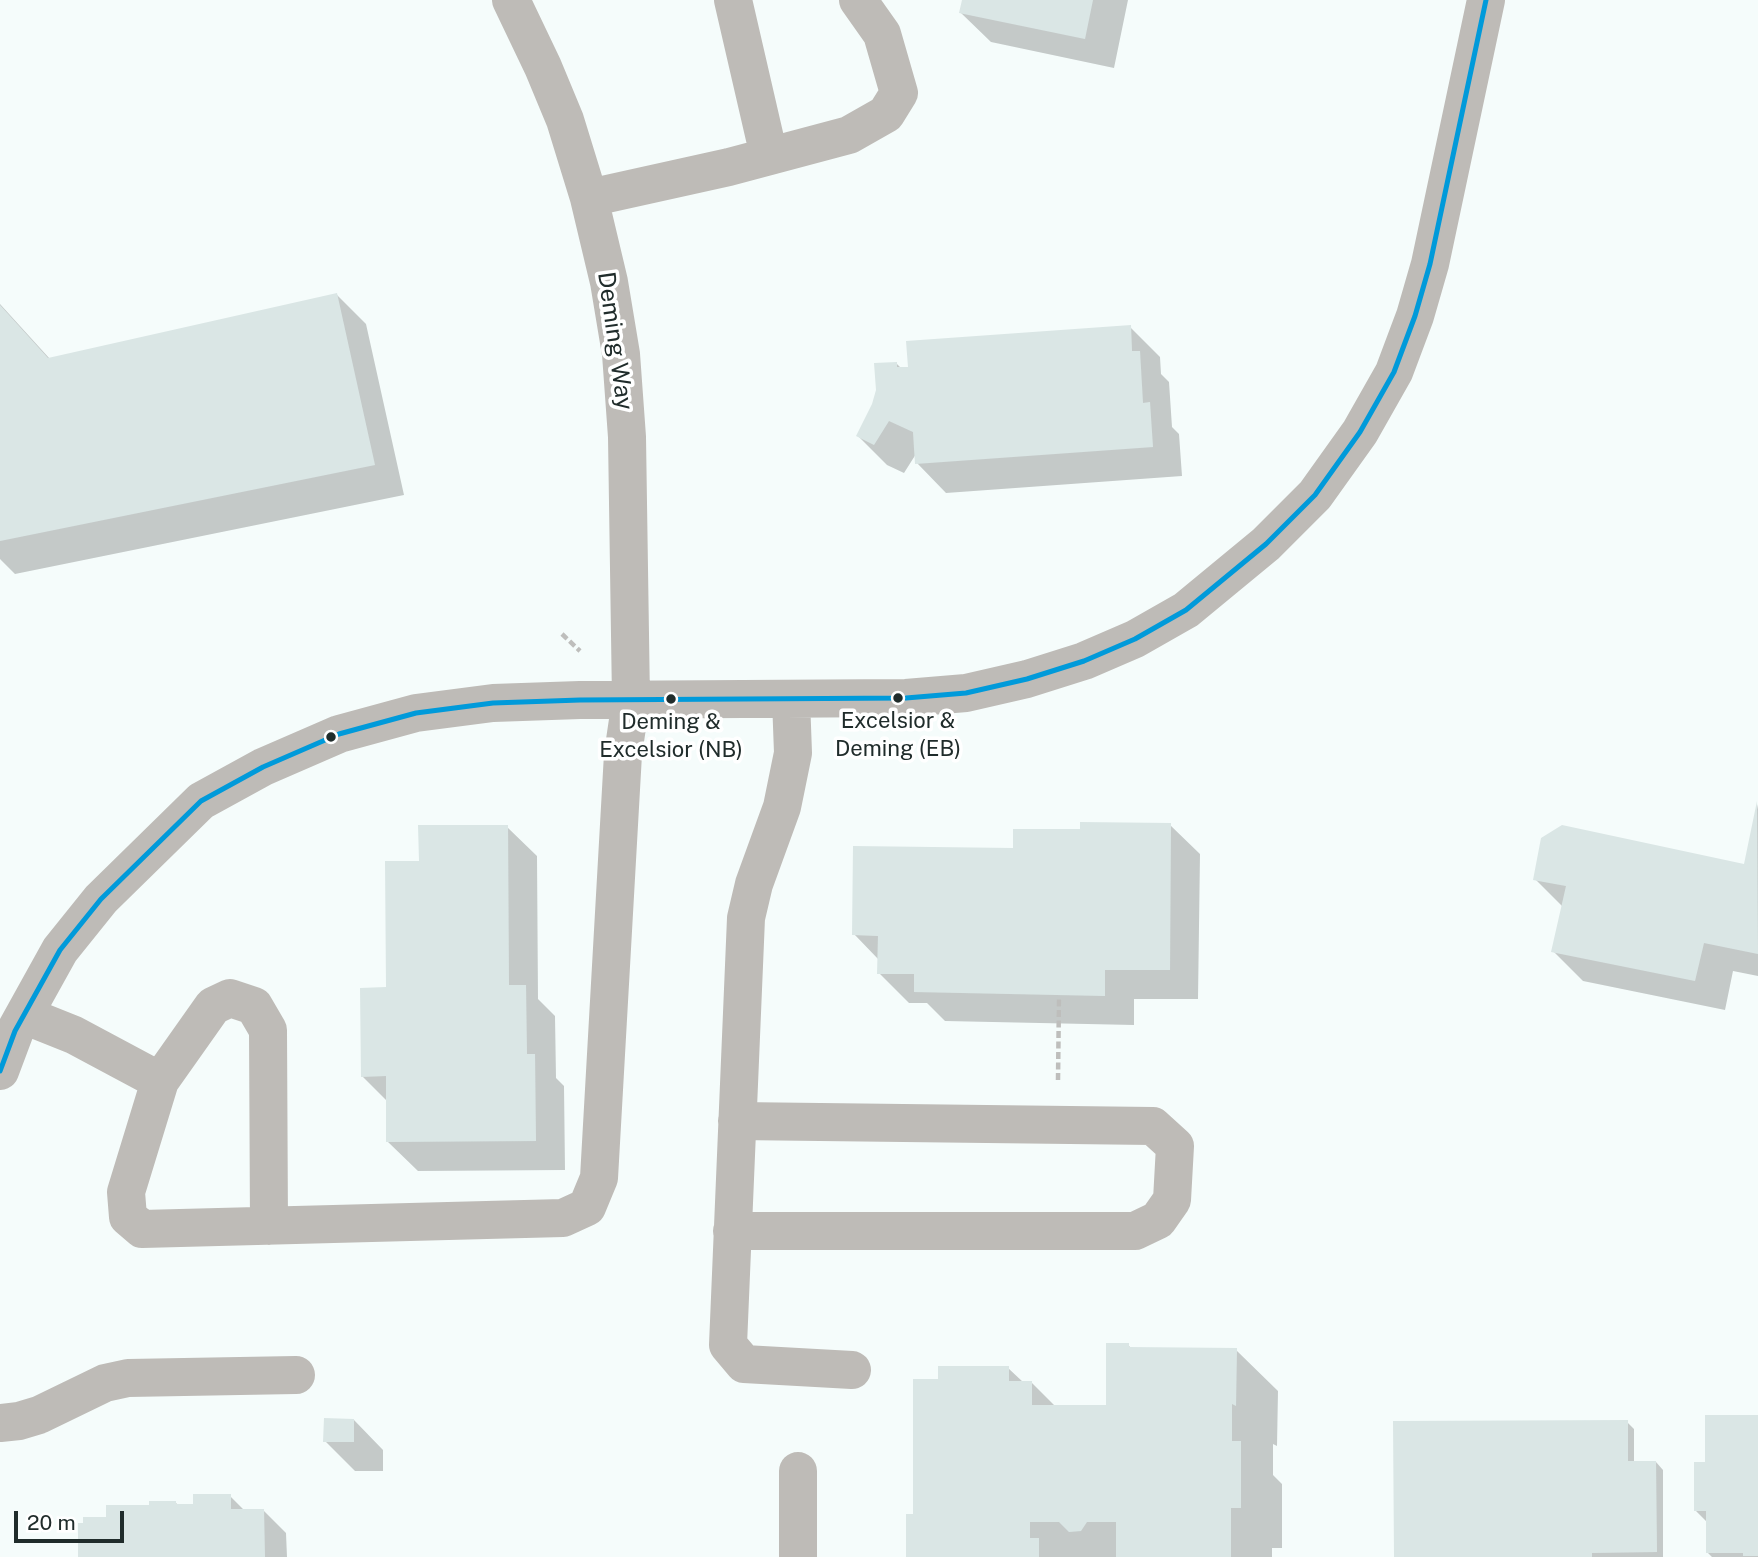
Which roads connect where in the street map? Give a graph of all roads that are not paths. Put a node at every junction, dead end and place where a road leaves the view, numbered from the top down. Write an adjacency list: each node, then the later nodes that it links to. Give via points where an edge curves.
1 (511, 0): 6 (street, Deming Way, via 565,121)
2 (733, 0): 5 (street)
3 (858, 0): 5 (street, via 882,34 899,93 886,114 849,135)
4 (1486, 0): 7 (street, via 1415,316 1394,372 1360,432 1315,495 1266,544 1186,610 1084,661 966,693)
5 (768, 156): 6 (street)
6 (589, 198): 8 (street, Deming Way, via 621,354 627,437)
7 (791, 699): 8 (street); 12 (street, via 793,753 782,807 746,918)
8 (631, 700): 9 (street, via 493,703 416,713 340,734 263,767 201,801 101,899 61,950); 13 (street, Deming Way, via 623,754 599,1178 587,1207 563,1218)
9 (24, 1015): 10 (street); 11 (street, via 74,1034)
10 (0, 1071)
11 (160, 1081): 13 (street, Deming Way, via 126,1192 128,1217 142,1229); 13 (street, Deming Way, via 213,1006 230,998 254,1006 268,1030)
12 (737, 1121): 14 (street); 14 (street, via 1153,1126 1175,1146 1172,1200 1158,1220 1135,1231)
13 (269, 1226)
14 (732, 1231): 15 (street, via 728,1345 744,1364)
15 (852, 1370)
16 (296, 1375): 17 (street, via 128,1378 105,1383 39,1415)
17 (0, 1423)
18 (798, 1471): 19 (street)
19 (798, 1557)

